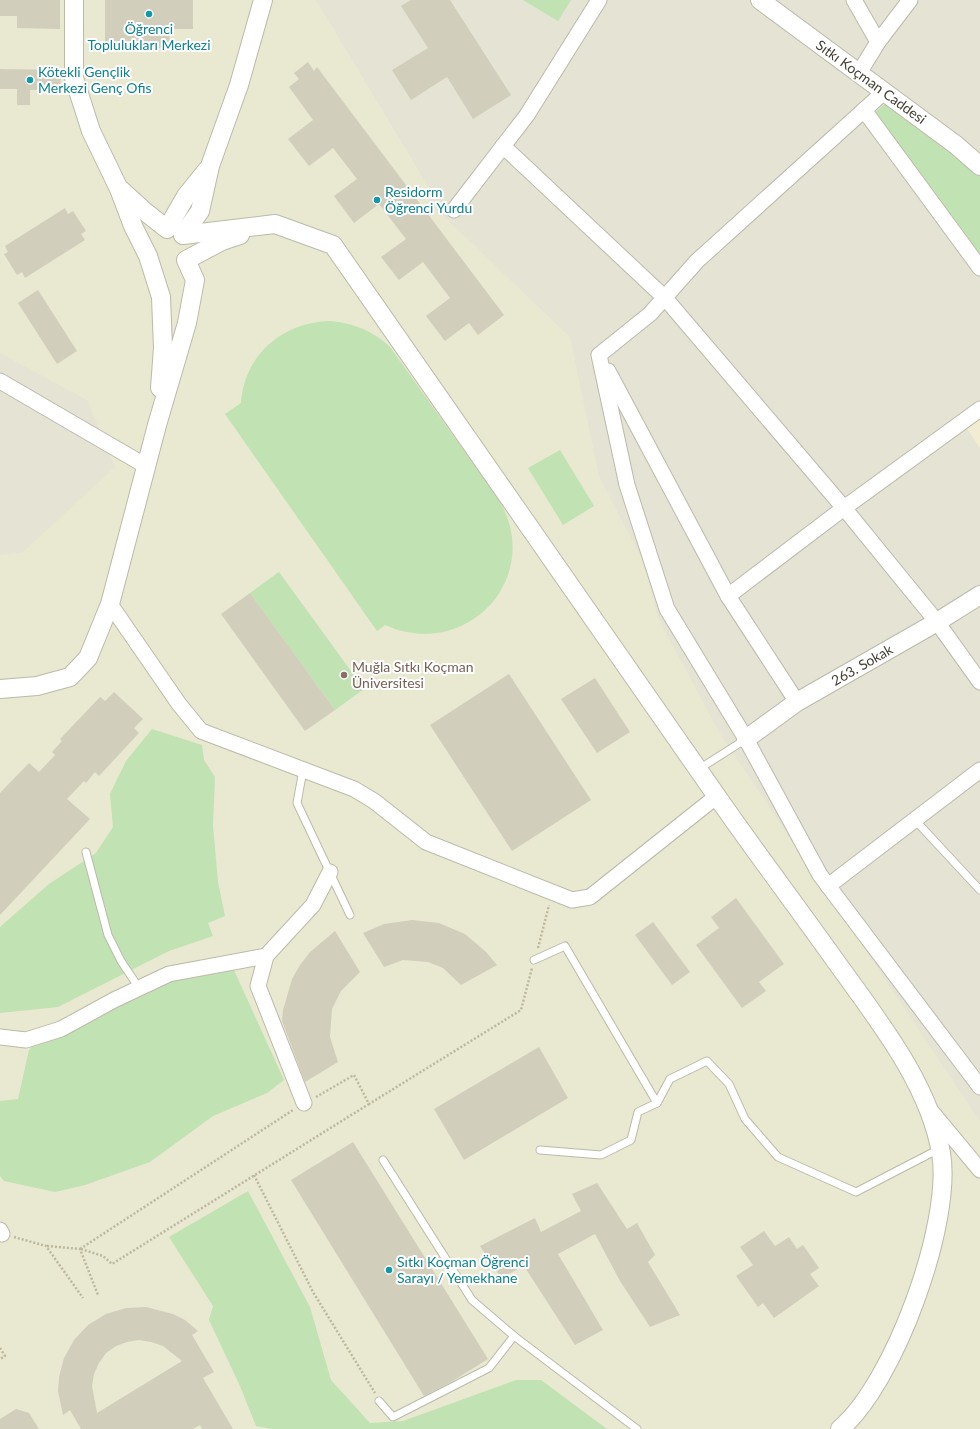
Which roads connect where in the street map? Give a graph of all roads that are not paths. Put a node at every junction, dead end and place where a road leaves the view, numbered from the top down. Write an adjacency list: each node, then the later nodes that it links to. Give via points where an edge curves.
1 (74, 0): 13 (street, via 74,78 91,131)
2 (263, 0): 16 (street, via 239,85 210,166 200,211)
3 (599, 0): 11 (street, via 526,115)
4 (760, 0): 8 (street, Sıtkı Koçman Caddesi)
5 (854, 0): 7 (street)
6 (910, 0): 7 (street)
7 (878, 42): 8 (street)
8 (858, 73): 9 (street, Sıtkı Koçman Caddesi)
9 (884, 92): 10 (street); 12 (street, Sıtkı Koçman Caddesi)
10 (864, 110): 19 (street); 20 (street, via 697,261)
11 (503, 146): 14 (street); 20 (street)
12 (980, 166)
13 (119, 189): 16 (street, via 142,210); 17 (street)
14 (454, 210)
15 (275, 224): 16 (street); 18 (street, via 222,241); 35 (street, via 333,245)
16 (175, 232): 17 (street, via 157,232 152,236 147,249); 18 (street, via 189,247)
17 (148, 256): 18 (street, via 156,267 169,270 182,265); 24 (street, via 161,297 163,348)
18 (186, 260): 24 (street, via 195,280 187,323)
19 (980, 268)
20 (665, 298): 21 (street, via 650,314); 26 (street)
21 (599, 355): 28 (street); 34 (street, via 627,485 668,609)
22 (0, 381): 25 (street)
23 (980, 409): 26 (street)
24 (157, 424): 25 (street)
25 (146, 466): 29 (street)
26 (844, 508): 28 (street); 30 (street)
27 (980, 595): 30 (street, 263. Sokak)
28 (728, 596): 33 (street)
29 (110, 604): 32 (street, via 88,658 70,677 37,686); 36 (street, via 178,704 201,731)
30 (937, 622): 31 (street); 33 (street, 263. Sokak)
31 (980, 682)
32 (0, 688)
33 (797, 702): 34 (street, 263. Sokak)
34 (746, 739): 35 (lane); 42 (street)
35 (699, 769): 38 (street)
36 (304, 770): 38 (street, via 354,789 374,801 426,842 572,900 590,897); 41 (lane, via 297,803)
37 (980, 770): 39 (street)
38 (717, 796): 52 (street, via 902,1055)
39 (915, 820): 42 (street); 43 (lane)
40 (86, 852): 47 (lane, via 108,935)
41 (330, 872): 44 (lane); 45 (street, via 313,905)
42 (828, 886): 49 (street)
43 (980, 890)
44 (350, 914)
45 (266, 956): 47 (street, via 169,974); 51 (street, via 258,986)
46 (534, 960): 50 (lane, via 565,946)
47 (139, 988): 48 (street, via 61,1029 26,1040)
48 (0, 1037)
49 (980, 1087)
50 (657, 1103): 53 (lane, via 670,1079 707,1061 729,1084 745,1119 778,1157 856,1192); 54 (lane, via 638,1112 631,1140 601,1155)
51 (304, 1104)
52 (925, 1104): 53 (street); 56 (street)
53 (940, 1148): 60 (street, via 941,1186 935,1237 926,1267 902,1333 881,1379 861,1408)
54 (540, 1150)
55 (383, 1160): 57 (lane, via 472,1300)
56 (980, 1170)
57 (514, 1336): 58 (lane, via 489,1368 393,1417); 59 (lane)
58 (380, 1401)
59 (637, 1429)
60 (840, 1429)

